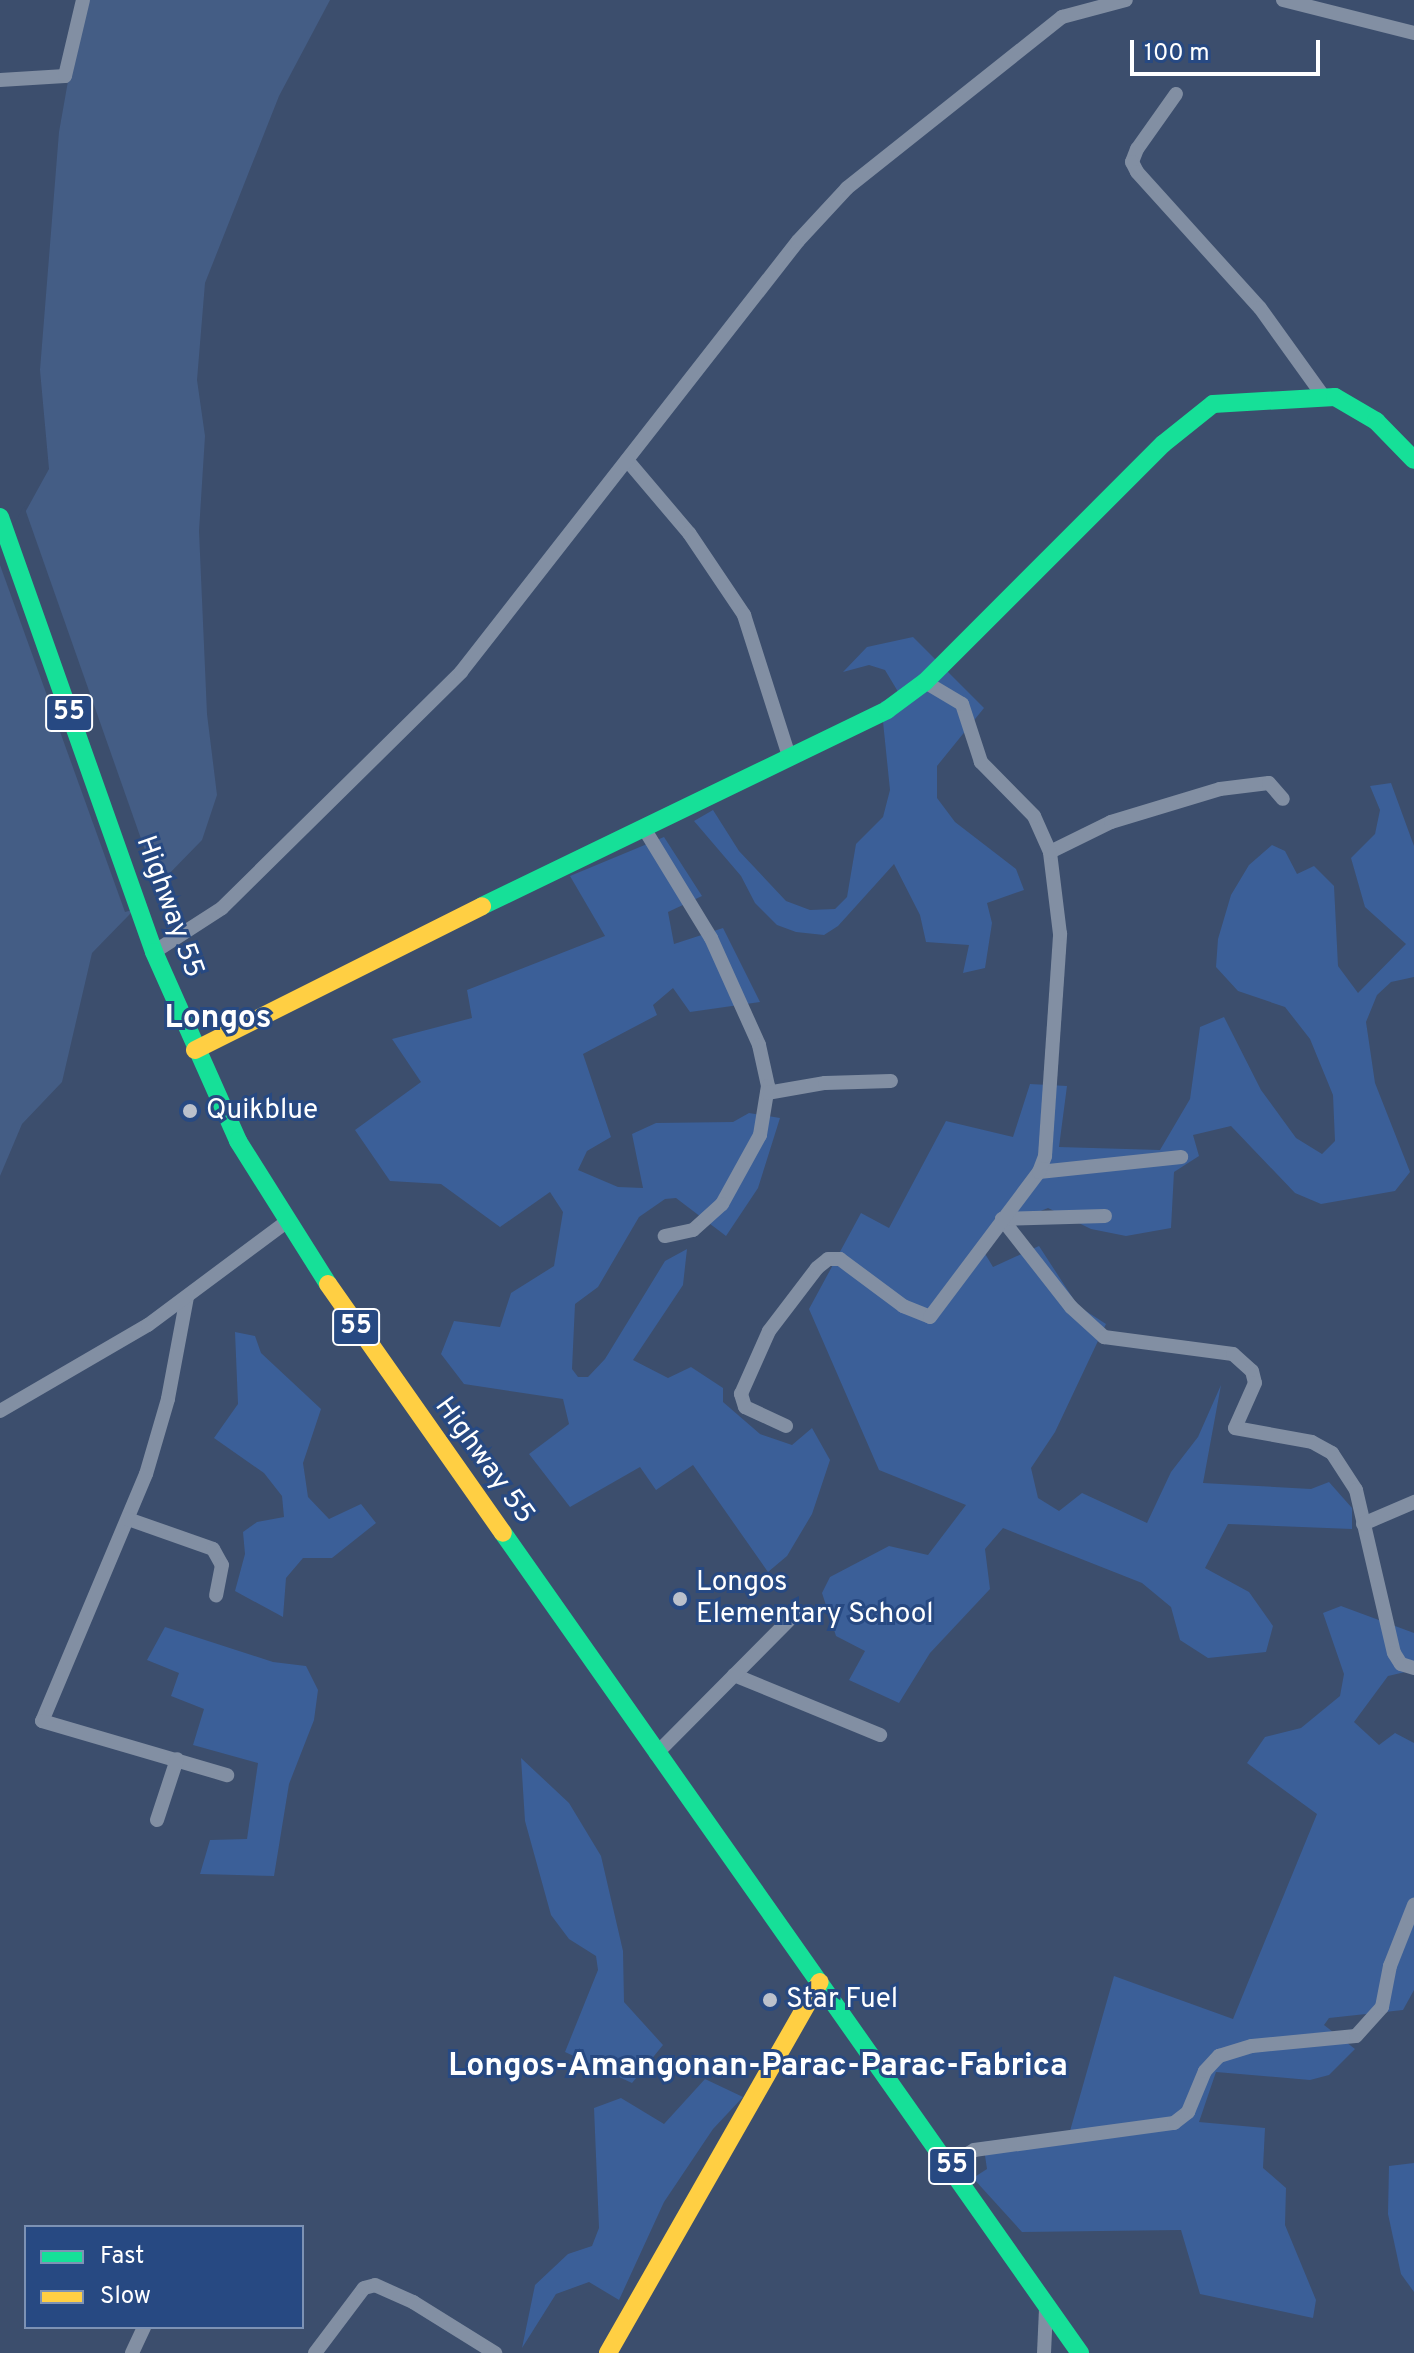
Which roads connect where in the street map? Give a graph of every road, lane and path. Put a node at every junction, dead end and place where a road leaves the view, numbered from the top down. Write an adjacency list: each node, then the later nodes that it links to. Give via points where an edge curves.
1 (83, 0): 5 (street, via 65,76)
2 (1126, 0): 8 (street, via 1062,17 847,188 798,241)
3 (1283, 0): 4 (street)
4 (1414, 33)
5 (0, 80)
6 (1176, 94): 7 (street, via 1132,162 1260,308)
7 (1324, 397): 9 (main road, via 1358,409); 11 (main road, via 1235,399 1202,411)
8 (627, 460): 12 (street, via 689,533 744,615); 16 (street, via 461,672 403,735 222,908)
9 (1414, 460)
10 (0, 517): 16 (main road, Highway 55 / 55)
11 (925, 682): 12 (main road, via 887,710); 15 (street, via 962,704 981,762 1034,816)
12 (790, 759): 14 (main road)
13 (1283, 799): 15 (street, via 1269,783 1220,789 1111,822)
14 (645, 830): 17 (main road, via 371,958); 19 (street, via 711,938 764,1058)
15 (1050, 852): 21 (street, via 1060,934 1047,1135)
16 (154, 952): 17 (main road, Highway 55 / 55)
17 (195, 1050): 24 (main road, Highway 55 / 55)
18 (891, 1081): 19 (street, via 825,1083)
19 (767, 1093): 25 (street, via 760,1135 722,1204 693,1230)
20 (1181, 1157): 21 (street)
21 (1039, 1172): 23 (street)
22 (1105, 1216): 23 (street)
23 (1002, 1219): 28 (street, via 930,1317 903,1306 840,1259 828,1259 817,1268 769,1331 741,1394 745,1407); 31 (street, via 1071,1307 1104,1337 1227,1352 1243,1362 1255,1383 1252,1399 1234,1426 1312,1442 1332,1453 1356,1490)
24 (285, 1223): 26 (street); 37 (main road, Highway 55 / 55)
25 (665, 1236)
26 (187, 1297): 27 (street); 30 (street, via 168,1399)
27 (0, 1411)
28 (786, 1426)
29 (1414, 1502): 31 (street)
30 (128, 1519): 32 (street, via 213,1549 222,1565); 38 (street, via 42,1721)
31 (1363, 1524): 34 (street, via 1394,1653 1401,1664)
32 (216, 1595)
33 (797, 1612): 35 (street)
34 (1414, 1668)
35 (734, 1675): 36 (street); 37 (street)
36 (880, 1735)
37 (656, 1754): 42 (main road, Highway 55 / 55)
38 (177, 1759): 39 (street); 40 (street)
39 (227, 1775)
40 (157, 1820)
41 (1414, 1905): 43 (street, via 1390,1966 1382,2007 1356,2036 1252,2046 1219,2056 1205,2071 1188,2112 1174,2123)
42 (820, 1982): 43 (main road, Highway 55 / 55); 49 (main road)
43 (962, 2156): 44 (main road, Highway 55 / 55)
44 (1046, 2304): 50 (street); 51 (main road, Highway 55 / 55)
45 (143, 2329): 46 (street)
46 (132, 2353)
47 (315, 2353): 48 (street, via 364,2288 375,2285)
48 (495, 2353)
49 (608, 2353)
50 (1044, 2353)
51 (1080, 2353)

